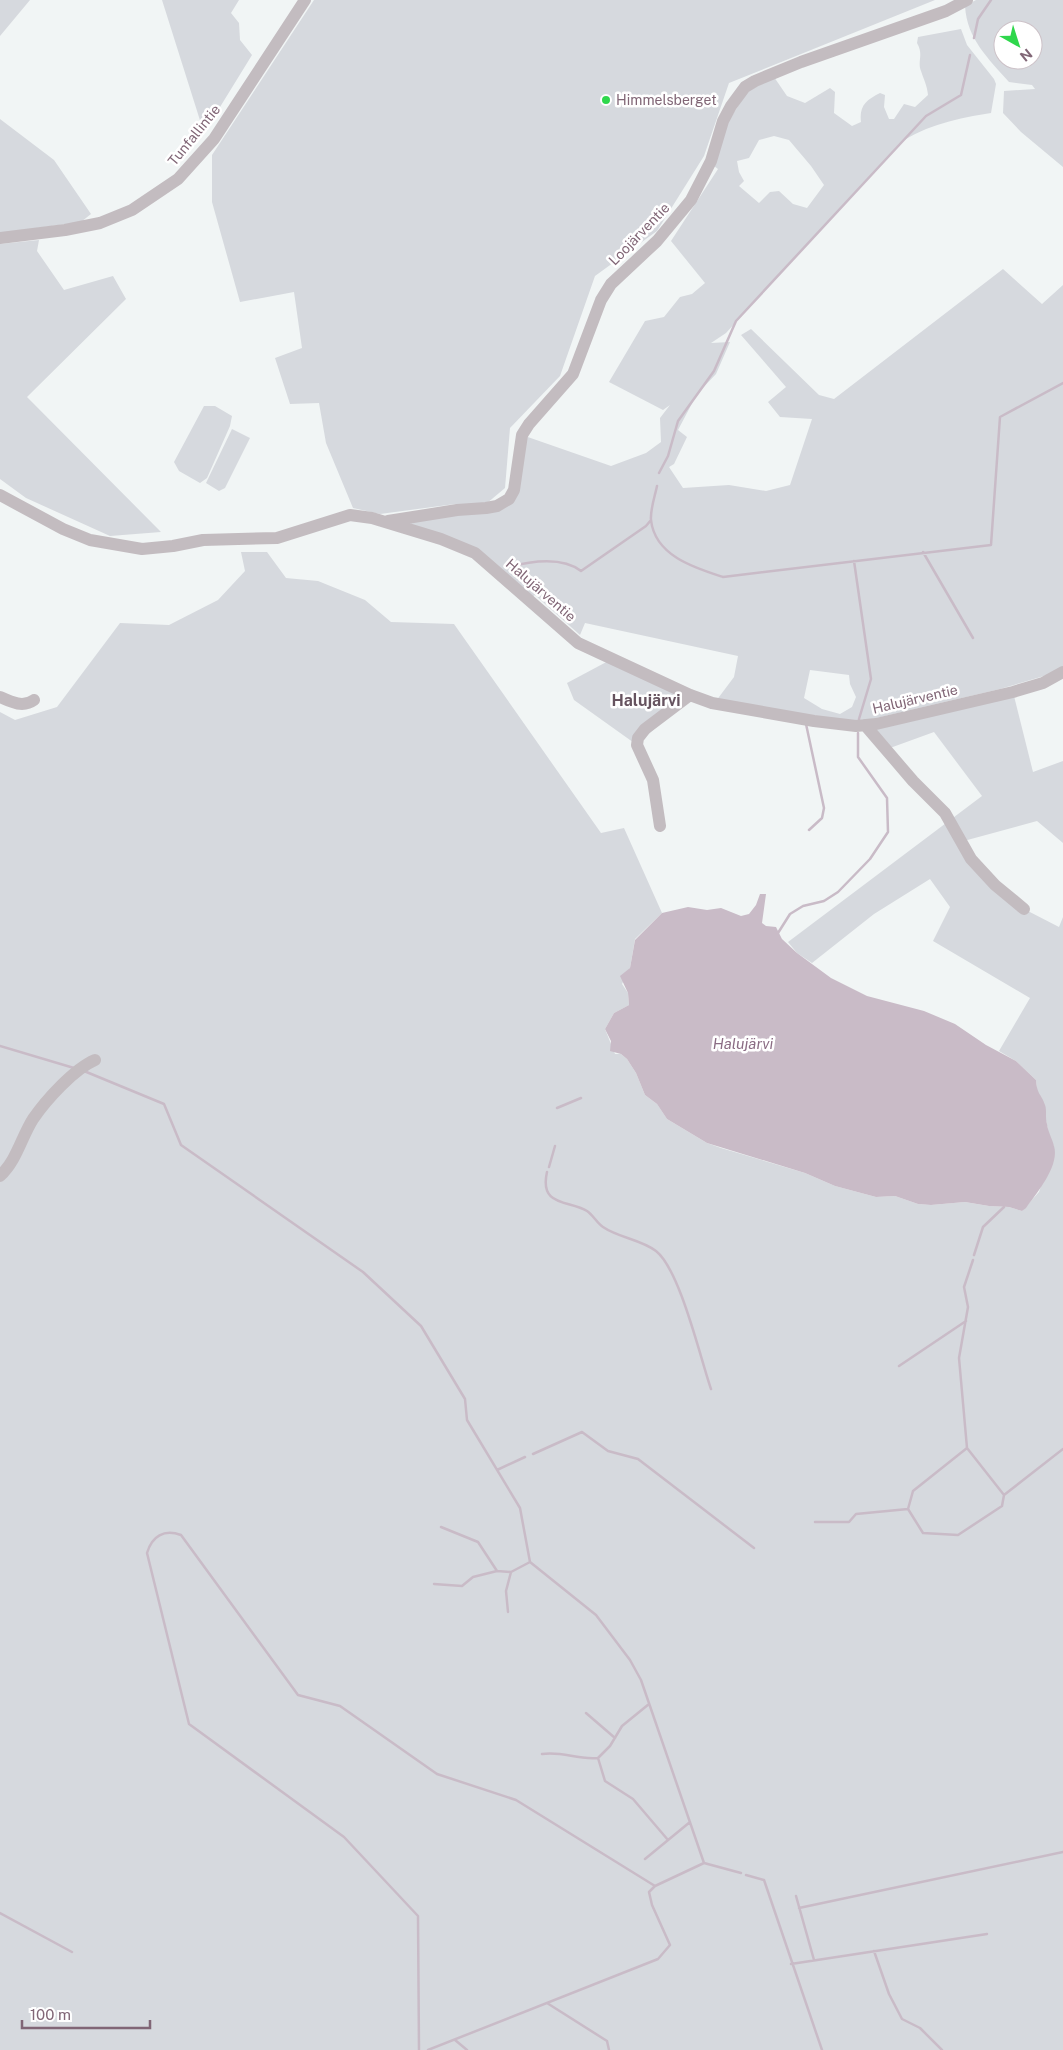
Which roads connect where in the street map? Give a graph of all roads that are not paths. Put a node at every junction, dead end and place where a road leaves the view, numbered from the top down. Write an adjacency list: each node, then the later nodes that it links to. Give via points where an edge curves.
1 (305, 0): 3 (street, Tunfallintie, via 214,139 178,180 132,210 100,223)
2 (967, 0): 5 (street, Loojärventie, via 946,11 800,62 745,87 727,113 711,161 691,200 657,241 611,284 601,300 574,374 522,435 514,490 509,499 497,506)
3 (0, 238)
4 (0, 495): 5 (street, Halujärventie, via 90,540 142,549 203,540 277,538 350,515)
5 (385, 522): 7 (street, Halujärventie, via 475,553 578,643)
6 (1063, 672): 10 (street, Halujärventie, via 1043,683 1013,692)
7 (690, 695): 10 (street, Halujärventie, via 712,703 805,720); 11 (street, via 638,738 637,745 655,787)
8 (0, 696): 9 (street, via 13,704 29,704)
9 (34, 700)
10 (866, 725): 12 (street, via 945,813 975,864 995,886)
11 (660, 826)
12 (1024, 909)
13 (94, 1060): 14 (street, via 55,1092 34,1119 13,1161)
14 (0, 1176)

